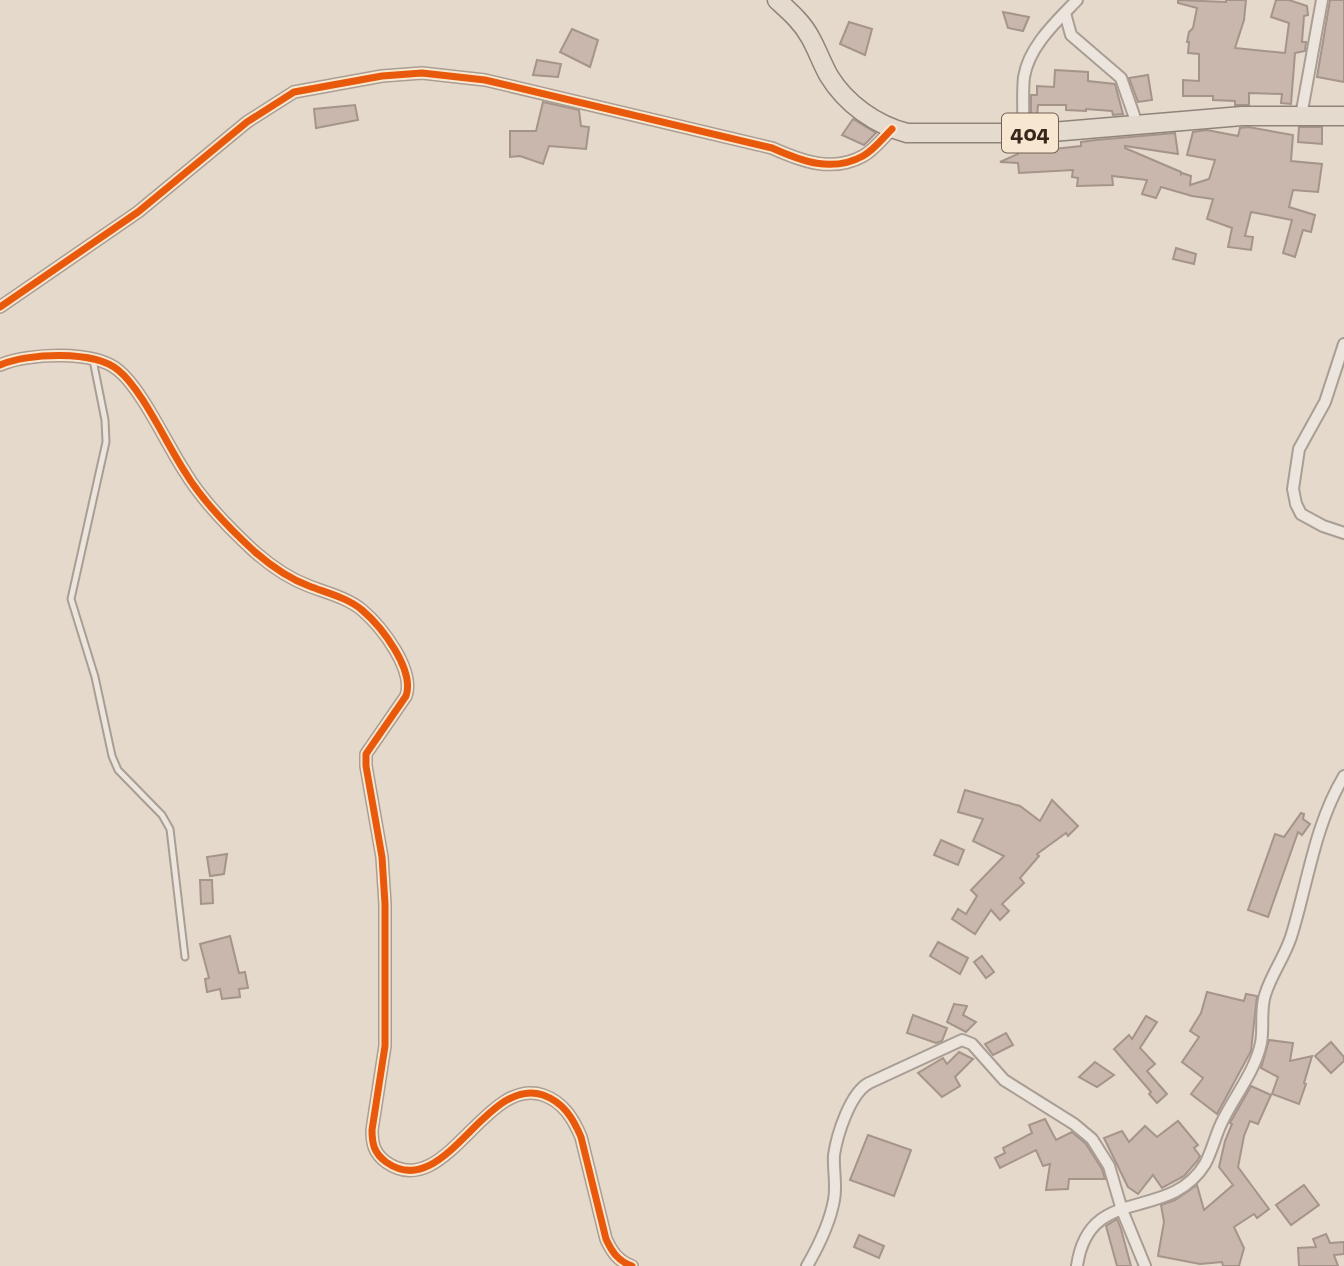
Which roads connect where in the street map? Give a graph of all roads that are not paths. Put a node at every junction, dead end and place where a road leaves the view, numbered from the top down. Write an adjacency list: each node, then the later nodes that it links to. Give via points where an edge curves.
1 (777, 0): 8 (main road, 404, via 805,29 839,90)
2 (1077, 0): 4 (street)
3 (1322, 0): 5 (street)
4 (1065, 13): 7 (street, via 1071,35 1121,78); 9 (street, via 1029,61 1024,76)
5 (1301, 116): 6 (main road, 404); 7 (main road, 404)
6 (1344, 116)
7 (1136, 124): 9 (main road, 404)
8 (892, 129): 9 (main road, 404, via 907,133); 10 (street, via 865,155 818,164 772,148 485,80 422,73 333,84 294,92 247,122 138,212)
9 (1023, 132)
10 (0, 307)
11 (1344, 344): 14 (street, via 1325,402 1299,449 1293,489 1301,514)
12 (92, 357): 13 (street, via 34,357); 16 (lane, via 106,442 71,599 118,770 170,829); 18 (street, via 109,363 128,380 187,475 223,520 285,574 358,607 396,652 408,677 406,696 366,754 384,878 385,1046 372,1130 377,1155 391,1166 422,1168 437,1162 499,1104 514,1096 526,1092 554,1099 575,1121 582,1137 612,1252)
13 (0, 365)
14 (1344, 533)
15 (1344, 776): 17 (street, via 1329,801 1291,938 1264,998 1261,1042 1204,1166 1181,1190)
16 (185, 957)
17 (1122, 1210): 19 (street, via 1109,1166 1092,1139 1004,1080 972,1044 962,1040 856,1092 836,1148 834,1202); 20 (street, via 1090,1227); 21 (street)
18 (632, 1266)
19 (807, 1266)
20 (1077, 1266)
21 (1144, 1266)

